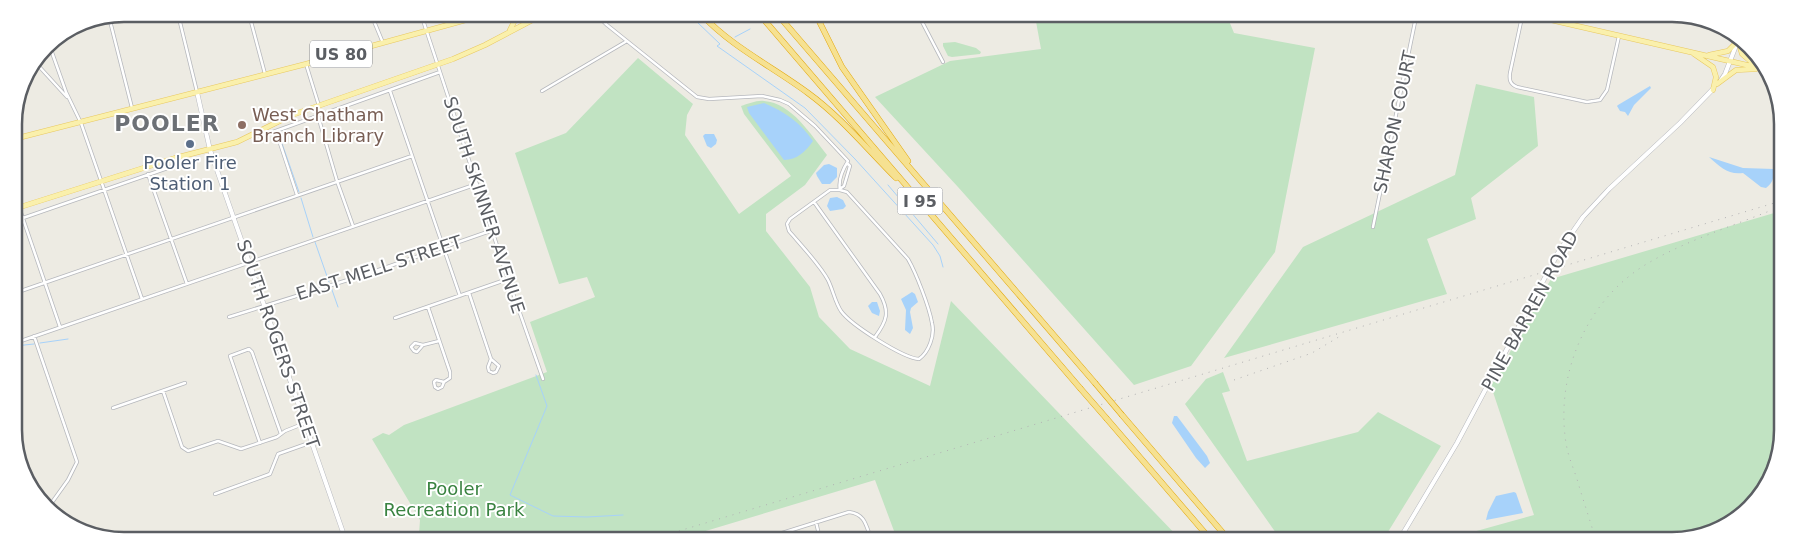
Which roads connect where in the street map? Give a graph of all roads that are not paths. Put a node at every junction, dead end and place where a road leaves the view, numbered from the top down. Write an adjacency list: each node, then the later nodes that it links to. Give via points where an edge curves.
1 (180, 22): 43 (street)
2 (251, 22): 38 (street)
3 (374, 22): 22 (street)
4 (424, 22): 18 (street, SOUTH SKINNER AVENUE)
5 (459, 22): 18 (main road, US 80)
6 (514, 22): 20 (main road)
7 (529, 22): 20 (main road, US 80)
8 (604, 22): 21 (street)
9 (709, 22): 66 (highway, via 724,36 832,112)
10 (766, 22): 66 (highway, I 95)
11 (784, 22): 57 (highway, I 95)
12 (819, 22): 57 (highway, via 842,67)
13 (922, 22): 30 (street)
14 (1415, 22): 71 (street, SHARON COURT)
15 (1521, 22): 19 (street, via 1510,73 1512,84 1587,102 1600,100 1607,90)
16 (1560, 22): 19 (main road)
17 (111, 23): 46 (street)
18 (427, 31): 22 (main road, US 80); 33 (street, SOUTH SKINNER AVENUE)
19 (1619, 36): 26 (main road)
20 (501, 37): 33 (main road, US 80)
21 (627, 41): 42 (street); 53 (street, via 697,97 771,97 789,104 832,143)
22 (383, 43): 32 (main road, US 80)
23 (1735, 44): 28 (main road, via 1728,52)
24 (1736, 45): 29 (main road, PINE BARREN ROAD)
25 (1740, 48): 31 (main road)
26 (1689, 51): 28 (main road); 40 (main road, via 1713,67 1716,78)
27 (52, 53): 44 (street)
28 (1705, 56): 29 (main road)
29 (1730, 61): 35 (main road); 39 (main road, PINE BARREN ROAD)
30 (943, 62)
31 (1753, 62)
32 (306, 64): 38 (main road, US 80); 45 (street)
33 (438, 64): 37 (street, SOUTH SKINNER AVENUE); 45 (main road, US 80)
34 (40, 68): 44 (street)
35 (1757, 68)
36 (1758, 69): 39 (main road, via 1736,70)
37 (440, 72): 41 (street); 60 (street, SOUTH SKINNER AVENUE)
38 (264, 74): 43 (main road, US 80)
39 (1717, 84): 40 (main road, PINE BARREN ROAD)
40 (1713, 90): 113 (main road, PINE BARREN ROAD, via 1583,217 1558,253 1457,443)
41 (390, 91): 47 (street); 51 (street)
42 (542, 91)
43 (197, 92): 46 (main road, US 80); 50 (main road, SOUTH ROGERS STREET)
44 (71, 102): 48 (street)
45 (319, 106): 50 (main road, US 80, via 292,115 237,142)
46 (132, 109): 48 (main road, US 80)
47 (318, 115): 58 (street); 63 (street, via 275,131)
48 (81, 123): 49 (main road, US 80); 59 (street)
49 (23, 137)
50 (210, 150): 59 (main road, US 80); 69 (main road, SOUTH ROGERS STREET)
51 (412, 156): 58 (street); 64 (street)
52 (185, 162): 56 (street)
53 (848, 163): 54 (street); 55 (street)
54 (843, 170): 55 (street); 61 (street, via 839,184)
55 (848, 171): 61 (street)
56 (148, 174): 62 (street); 73 (street)
57 (919, 179): 112 (highway, I 95, bridge)
58 (337, 181): 63 (street); 70 (street)
59 (101, 183): 62 (street); 67 (main road, US 80)
60 (477, 184): 64 (street); 72 (street, SOUTH SKINNER AVENUE)
61 (841, 189): 65 (street, via 830,190); 90 (street, via 908,259 932,323 928,351 919,359)
62 (103, 190): 68 (street); 75 (street)
63 (297, 196): 69 (street)
64 (428, 200): 70 (street); 74 (street)
65 (814, 202): 90 (street, via 886,305 884,326); 90 (street, via 790,219 787,224 789,232 827,278 841,311)
66 (921, 202): 111 (highway, I 95, bridge)
67 (23, 206)
68 (23, 218): 78 (street)
69 (234, 218): 73 (street); 76 (main road, SOUTH ROGERS STREET)
70 (353, 226): 76 (street)
71 (1373, 227)
72 (493, 230): 74 (street, EAST MELL STREET); 77 (street, SOUTH SKINNER AVENUE)
73 (171, 239): 75 (street); 79 (street)
74 (444, 248): 82 (street); 84 (street, EAST MELL STREET)
75 (126, 254): 78 (street); 83 (street)
76 (250, 262): 79 (street); 84 (main road, SOUTH ROGERS STREET)
77 (508, 279): 81 (street); 95 (street, SOUTH SKINNER AVENUE)
78 (46, 283): 80 (street); 88 (street)
79 (187, 284): 83 (street)
80 (22, 291)
81 (469, 293): 82 (street); 94 (street)
82 (460, 296): 85 (street)
83 (142, 299): 88 (street)
84 (265, 306): 86 (street, EAST MELL STREET); 100 (main road, SOUTH ROGERS STREET)
85 (428, 306): 87 (street); 92 (street)
86 (229, 317)
87 (395, 318)
88 (60, 327): 89 (street)
89 (34, 336): 91 (street); 105 (street, via 77,462 75,470)
90 (875, 338)
91 (22, 340)
92 (440, 341): 93 (street); 96 (street, via 450,372 450,378)
93 (423, 345): 93 (street, via 415,343 411,347 417,352)
94 (491, 360): 94 (street, via 488,367 493,373 499,366)
95 (543, 379)
96 (444, 382)
97 (185, 383): 98 (street)
98 (163, 391): 99 (street); 103 (street, via 185,450 218,441 241,449)
99 (113, 408)
100 (305, 423): 101 (street); 102 (main road, SOUTH ROGERS STREET)
101 (281, 434): 103 (street); 103 (street, via 252,352 249,350 230,356)
102 (312, 442): 104 (street, via 278,454 270,474); 107 (main road, SOUTH ROGERS STREET)
103 (260, 443)
104 (215, 494)
105 (52, 502)
106 (816, 522): 108 (street); 109 (street); 110 (street, via 849,512 857,513 862,516)
107 (343, 532)
108 (787, 532)
109 (818, 532)
110 (868, 532)
111 (1204, 532)
112 (1222, 532)
113 (1404, 532)

